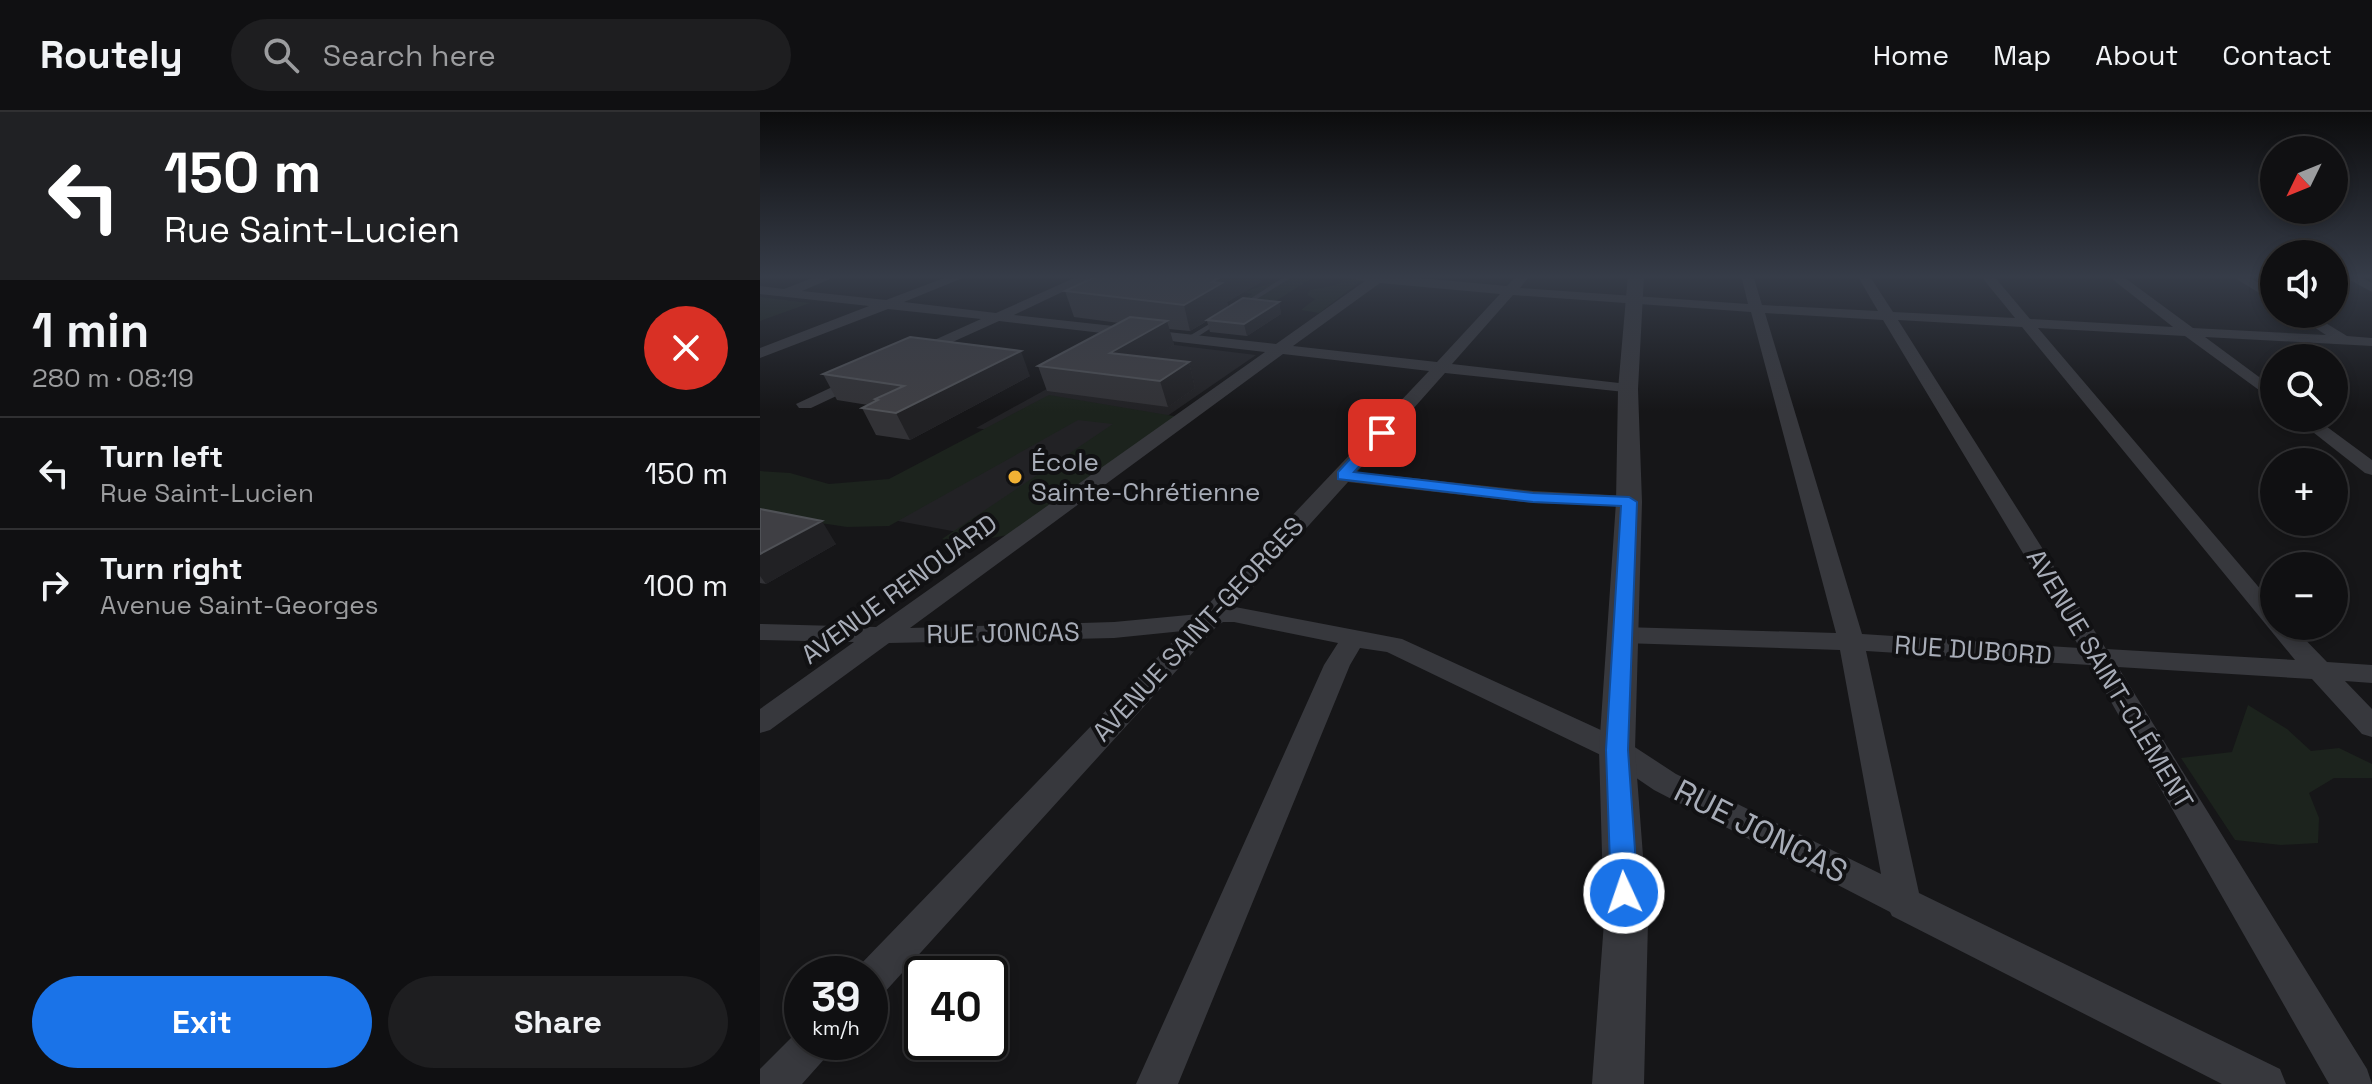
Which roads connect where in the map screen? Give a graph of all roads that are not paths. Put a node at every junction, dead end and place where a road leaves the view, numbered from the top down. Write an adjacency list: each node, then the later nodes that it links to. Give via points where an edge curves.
1 (846, 320): 20 (street)
2 (991, 320): 21 (street)
3 (1027, 320): 16 (street)
4 (1218, 320): 16 (lane)
5 (1321, 320): 19 (street, AVENUE RENOUARD)
6 (1483, 320): 22 (street, AVENUE SAINT-GEORGES)
7 (1633, 320): 25 (street)
8 (1760, 320): 38 (street)
9 (1889, 320): 39 (street, AVENUE SAINT-CLÉMENT)
10 (1980, 320): 13 (street)
11 (2024, 320): 13 (street)
12 (2173, 320): 15 (street)
13 (2026, 323): 15 (street); 31 (street)
14 (2324, 328): 17 (street)
15 (2186, 330): 17 (street); 24 (street)
16 (1188, 339): 19 (street)
17 (2345, 341): 18 (street)
18 (2372, 342)
19 (1280, 350): 22 (street); 34 (street, AVENUE RENOUARD)
20 (760, 353)
21 (902, 361)
22 (1440, 368): 25 (street); 29 (street, AVENUE SAINT-GEORGES)
23 (874, 373): 26 (street)
24 (2260, 386)
25 (1628, 389): 30 (street)
26 (805, 404)
27 (2323, 432): 28 (street)
28 (2372, 469)
29 (1343, 476): 30 (street); 32 (street, AVENUE SAINT-GEORGES)
30 (1629, 502): 35 (street)
31 (2260, 604)
32 (1208, 618): 34 (street, RUE JONCAS, via 1114,630); 36 (street, RUE JONCAS, via 1245,612); 46 (street, AVENUE SAINT-GEORGES)
33 (760, 632): 34 (street, RUE JONCAS)
34 (883, 635): 42 (street, AVENUE RENOUARD)
35 (1622, 635): 38 (street, RUE DUBORD); 44 (street)
36 (1352, 640): 44 (street, RUE JONCAS, via 1393,645); 49 (street)
37 (2291, 640): 40 (street)
38 (1851, 642): 39 (street, RUE DUBORD); 45 (street)
39 (2099, 658): 40 (street, RUE DUBORD); 52 (street, AVENUE SAINT-CLÉMENT)
40 (2320, 671): 41 (street, RUE DUBORD); 43 (street)
41 (2372, 674)
42 (760, 723)
43 (2372, 727)
44 (1617, 750): 45 (street, RUE JONCAS, via 1665,782); 50 (street, via 1626,922)
45 (1904, 905): 51 (street, RUE JONCAS)
46 (888, 962)
47 (796, 1060): 48 (street)
48 (774, 1084)
49 (1157, 1084)
50 (1618, 1084)
51 (2265, 1084)
52 (2352, 1084)

